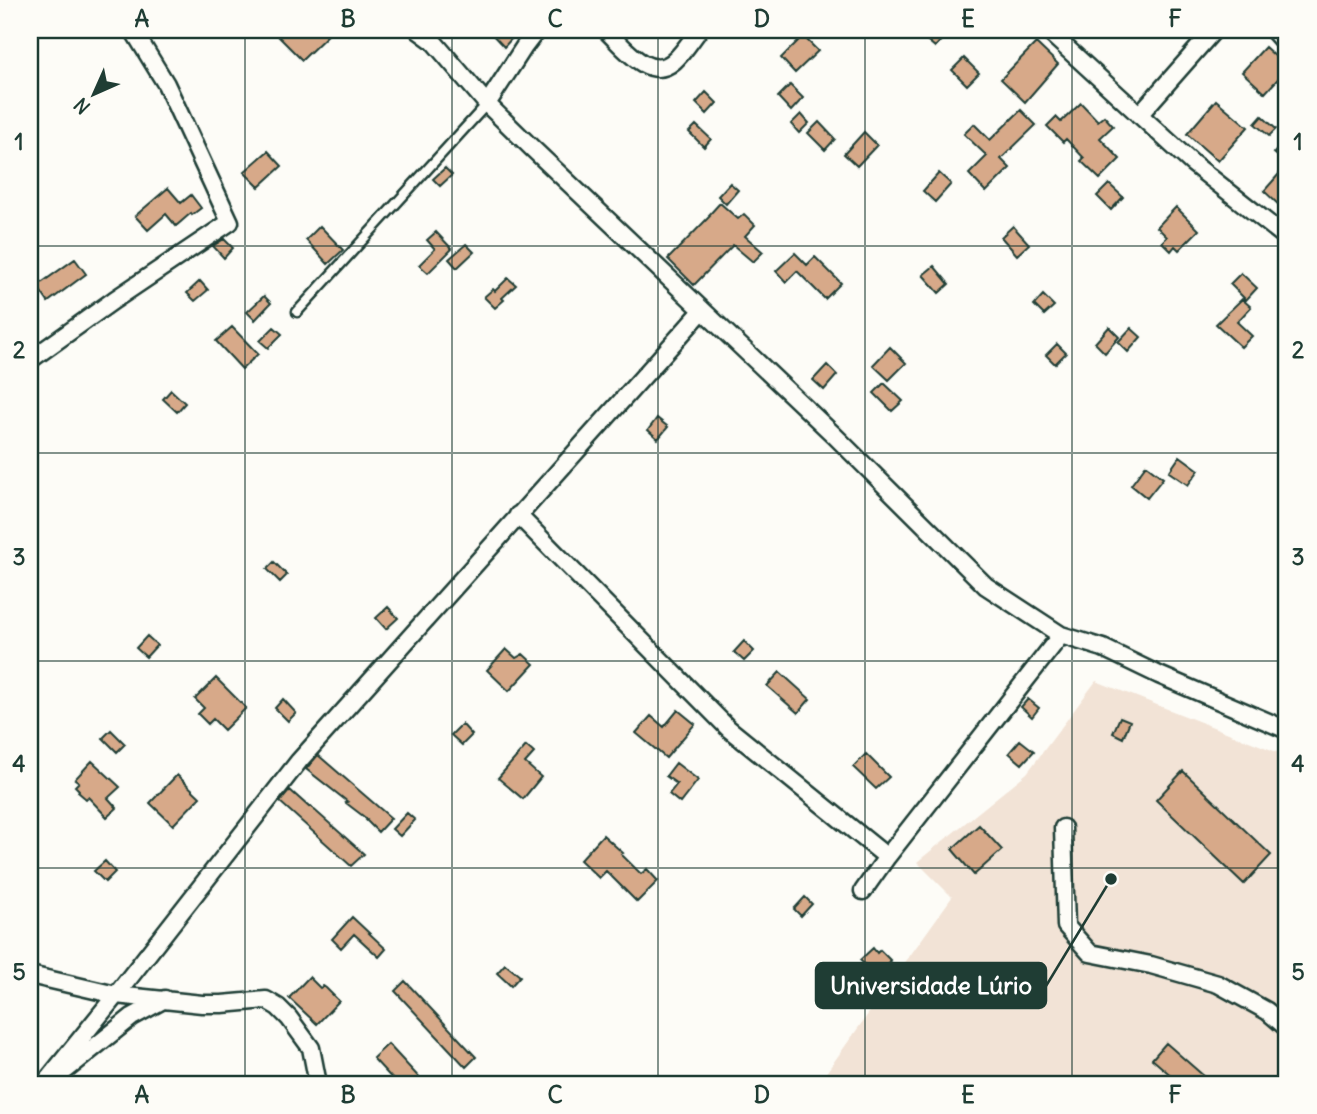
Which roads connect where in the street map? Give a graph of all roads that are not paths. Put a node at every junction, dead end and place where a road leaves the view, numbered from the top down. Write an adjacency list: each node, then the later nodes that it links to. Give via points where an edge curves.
1 (133, 30): 15 (street, via 166,84 230,222)
2 (418, 30): 10 (street)
3 (537, 30): 10 (street)
4 (606, 30): 5 (street, via 649,68 673,62)
5 (699, 30)
6 (1047, 30): 11 (street)
7 (1214, 30): 11 (street)
8 (1273, 30): 9 (street)
9 (1287, 46)
10 (487, 104): 13 (street); 14 (lane)
11 (1139, 116): 12 (street)
12 (1287, 238)
13 (702, 311): 16 (street); 17 (street, via 986,586)
14 (297, 312)
15 (30, 359)
16 (519, 515): 20 (street, via 729,729); 23 (street, via 299,761)
17 (1061, 635): 18 (street, via 1103,648); 20 (street)
18 (1287, 730)
19 (1063, 828): 25 (street, via 1066,926 1090,953 1218,984 1267,1011)
20 (887, 857): 21 (street)
21 (863, 891)
22 (30, 975): 23 (street)
23 (116, 995): 24 (street); 26 (street)
24 (165, 999): 26 (street, via 132,1017); 27 (street, via 222,1004 266,1000 278,1007 311,1048)
25 (1287, 1028)
26 (46, 1084)
27 (318, 1084)

